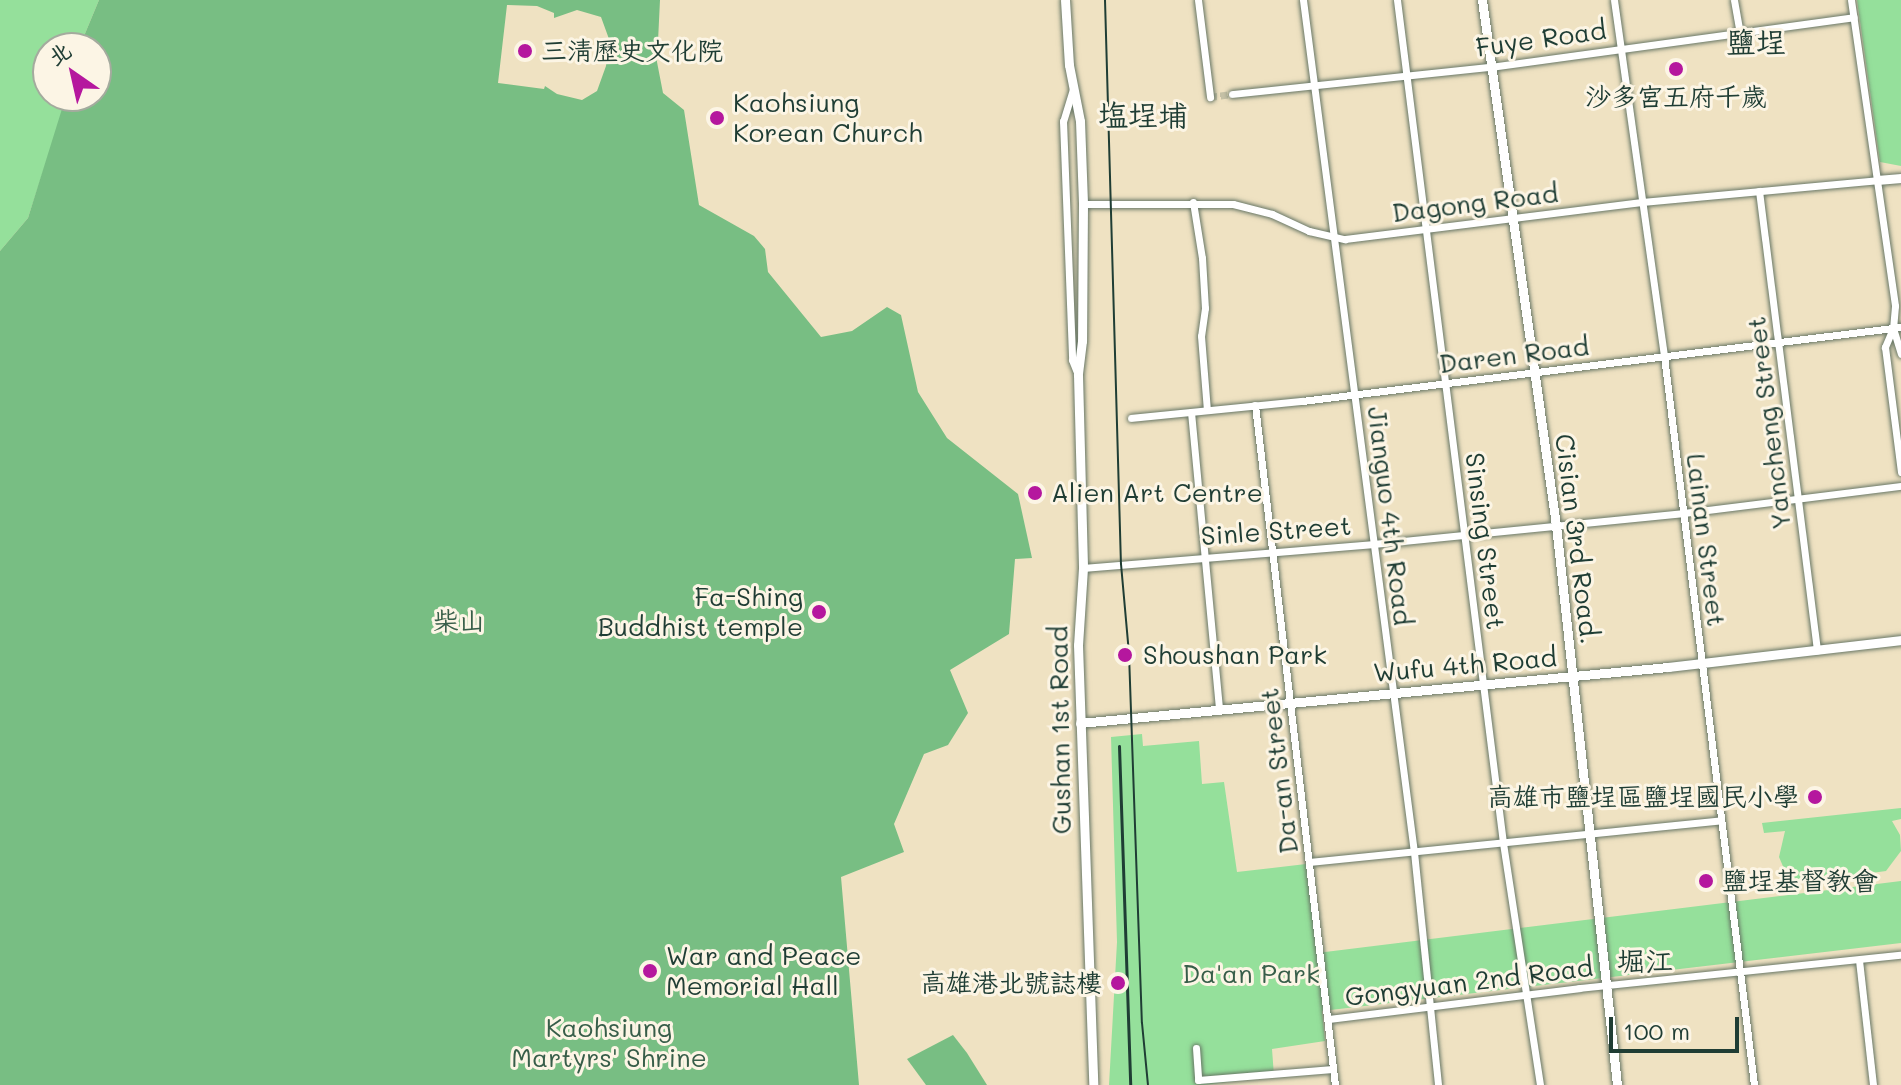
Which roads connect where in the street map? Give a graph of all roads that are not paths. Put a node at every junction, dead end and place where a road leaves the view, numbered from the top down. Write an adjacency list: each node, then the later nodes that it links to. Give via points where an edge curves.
1 (1065, 0): 15 (street)
2 (1198, 0): 17 (street)
3 (1303, 0): 14 (street, Jianguo 4th Road)
4 (1397, 0): 13 (street, Sinsing Street)
5 (1482, 0): 12 (street, Cisian 3rd Road.)
6 (1614, 0): 11 (street, Lainan Street)
7 (1734, 0): 10 (street)
8 (1851, 0): 9 (street)
9 (1854, 17): 10 (street, Fuye Road); 19 (street)
10 (1740, 33): 11 (street, Fuye Road)
11 (1621, 48): 12 (street, Fuye Road); 22 (street, Lainan Street)
12 (1490, 67): 13 (street, Fuye Road); 24 (street, Cisian 3rd Road.)
13 (1407, 75): 14 (street, Fuye Road); 25 (street, Sinsing Street)
14 (1312, 87): 16 (street, Fuye Road); 26 (street, Jianguo 4th Road)
15 (1073, 89): 23 (street, Gushan 1st Road, via 1080,121); 32 (street, Gushan 1st Road, via 1063,121 1072,360)
16 (1232, 94)
17 (1210, 97)
18 (1901, 178): 19 (street)
19 (1877, 180): 20 (street, Dagong Road); 27 (street)
20 (1759, 191): 22 (street, Dagong Road); 28 (street, Yancheng Street)
21 (1193, 202): 23 (street, Dagong Road); 26 (street, Dagong Road, via 1256,208); 36 (street, via 1203,270)
22 (1642, 202): 24 (street, Dagong Road); 30 (street, Lainan Street)
23 (1083, 204): 32 (street, Gushan 1st Road)
24 (1511, 218): 25 (street, Dagong Road); 31 (street, Cisian 3rd Road.)
25 (1426, 228): 26 (street, Dagong Road); 33 (street, Sinsing Street)
26 (1334, 238): 34 (street, Jianguo 4th Road)
27 (1897, 327): 28 (street, Daren Road); 29 (street); 39 (street, via 1885,351)
28 (1779, 342): 30 (street, Daren Road); 41 (street, Yancheng Street)
29 (1901, 354)
30 (1664, 356): 31 (street, Daren Road); 42 (street, Lainan Street)
31 (1532, 373): 33 (street, Daren Road); 43 (street, Cisian 3rd Road.)
32 (1078, 375): 48 (street, Gushan 1st Road)
33 (1445, 383): 34 (street, Daren Road); 44 (street, Sinsing Street)
34 (1355, 394): 35 (street, Daren Road); 45 (street, Jianguo 4th Road)
35 (1255, 405): 36 (street, Daren Road); 46 (street, Da-an Street)
36 (1207, 410): 37 (street, Daren Road)
37 (1191, 412): 38 (street, Daren Road); 47 (street)
38 (1131, 418)
39 (1901, 472)
40 (1901, 486): 41 (street, Sinle Street)
41 (1798, 499): 42 (street, Sinle Street); 50 (street, Yancheng Street)
42 (1683, 513): 43 (street, Sinle Street); 51 (street, Lainan Street)
43 (1556, 525): 44 (street, Sinle Street); 52 (street, Cisian 3rd Road.)
44 (1464, 535): 45 (street, Sinle Street); 53 (street, Sinsing Street)
45 (1374, 544): 46 (street, Sinle Street); 54 (street, Jianguo 4th Road)
46 (1273, 551): 47 (street, Sinle Street); 55 (street, Da-an Street)
47 (1205, 556): 48 (street, Sinle Street); 56 (street)
48 (1083, 568): 57 (street, Gushan 1st Road)
49 (1901, 640): 50 (street, Wufu 4th Road)
50 (1817, 650): 51 (street, Wufu 4th Road)
51 (1702, 663): 52 (street, Wufu 4th Road); 58 (street, Lainan Street)
52 (1573, 677): 53 (street, Wufu 4th Road); 59 (street, Cisian 3rd Road.)
53 (1483, 685): 54 (street, Wufu 4th Road); 60 (street, Sinsing Street)
54 (1392, 693): 55 (street, Wufu 4th Road); 61 (street, Jianguo 4th Road)
55 (1291, 703): 56 (street, Wufu 4th Road); 62 (street, Da-an Street)
56 (1219, 710): 57 (street, Wufu 4th Road)
57 (1080, 723): 72 (street, Gushan 1st Road)
58 (1721, 820): 59 (street); 65 (street, Lainan Street)
59 (1591, 835): 60 (street); 66 (street, Cisian 3rd Road.)
60 (1503, 843): 61 (street); 67 (street, Sinsing Street)
61 (1414, 852): 62 (street); 68 (street, Jianguo 4th Road)
62 (1310, 862): 69 (street, Da-an Street)
63 (1901, 955): 64 (street, Gongyuan 2nd Road)
64 (1859, 960): 65 (street, Gongyuan 2nd Road); 78 (street)
65 (1740, 973): 66 (street, Gongyuan 2nd Road); 77 (street, Lainan Street)
66 (1606, 985): 67 (street, Gongyuan 2nd Road); 76 (street, Cisian 3rd Road.)
67 (1527, 994): 68 (street, Gongyuan 2nd Road); 75 (street, Sinsing Street)
68 (1428, 1008): 69 (street, Gongyuan 2nd Road); 74 (street, Jianguo 4th Road)
69 (1328, 1019): 71 (street, Da-an Street)
70 (1196, 1048): 71 (street, via 1198,1080)
71 (1333, 1069): 73 (street, Da-an Street)
72 (1093, 1085)
73 (1335, 1085)
74 (1438, 1085)
75 (1540, 1085)
76 (1617, 1085)
77 (1754, 1085)
78 (1873, 1085)

